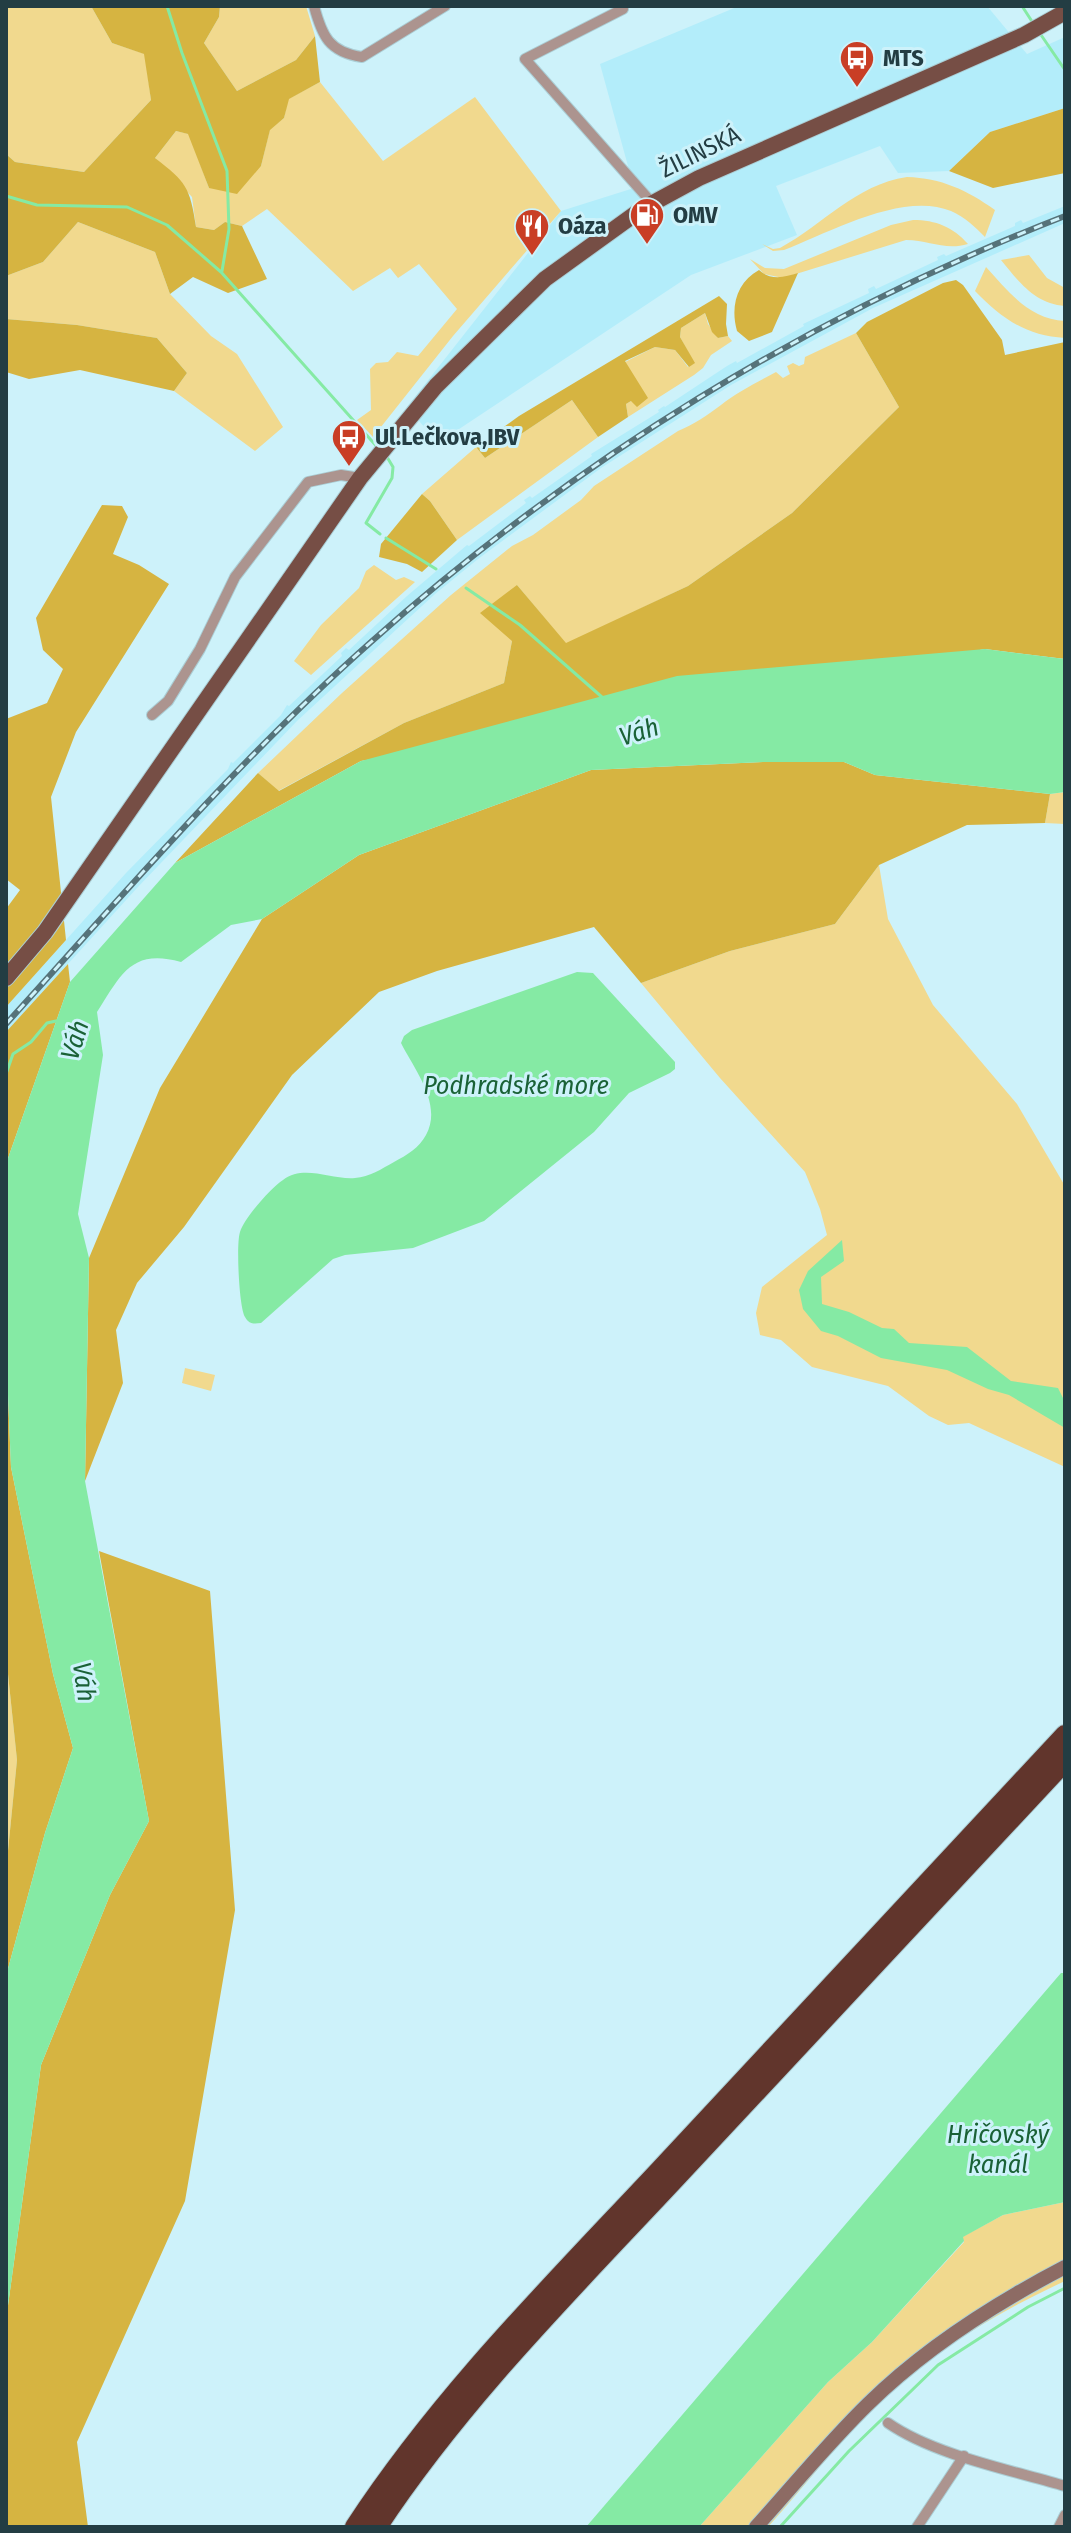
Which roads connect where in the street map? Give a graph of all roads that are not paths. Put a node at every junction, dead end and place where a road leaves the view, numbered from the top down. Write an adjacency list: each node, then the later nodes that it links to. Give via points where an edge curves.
1 (314, 6): 2 (street, via 322,34 348,55 362,57)
2 (445, 6)
3 (623, 9): 5 (street, via 525,59)
4 (1065, 12): 5 (main road, ŽILINSKÁ)
5 (652, 203): 6 (main road, ŽILINSKÁ, via 557,270 507,314 436,386)
6 (360, 478): 7 (street, via 341,475 308,482 235,577 200,649 168,701); 8 (main road, ŽILINSKÁ, via 45,932)
7 (152, 715)
8 (6, 978)
9 (1065, 1735): 16 (highway, via 466,2381)
10 (1065, 1761): 17 (highway, via 583,2277 459,2416)
11 (1065, 2267): 18 (main road, via 1016,2292 936,2346 868,2403)
12 (888, 2423): 13 (street, via 903,2434)
13 (964, 2456): 14 (street); 19 (street)
14 (1065, 2486)
15 (1065, 2515): 20 (street)
16 (355, 2527)
17 (377, 2527)
18 (756, 2527)
19 (917, 2527)
20 (1059, 2527)

